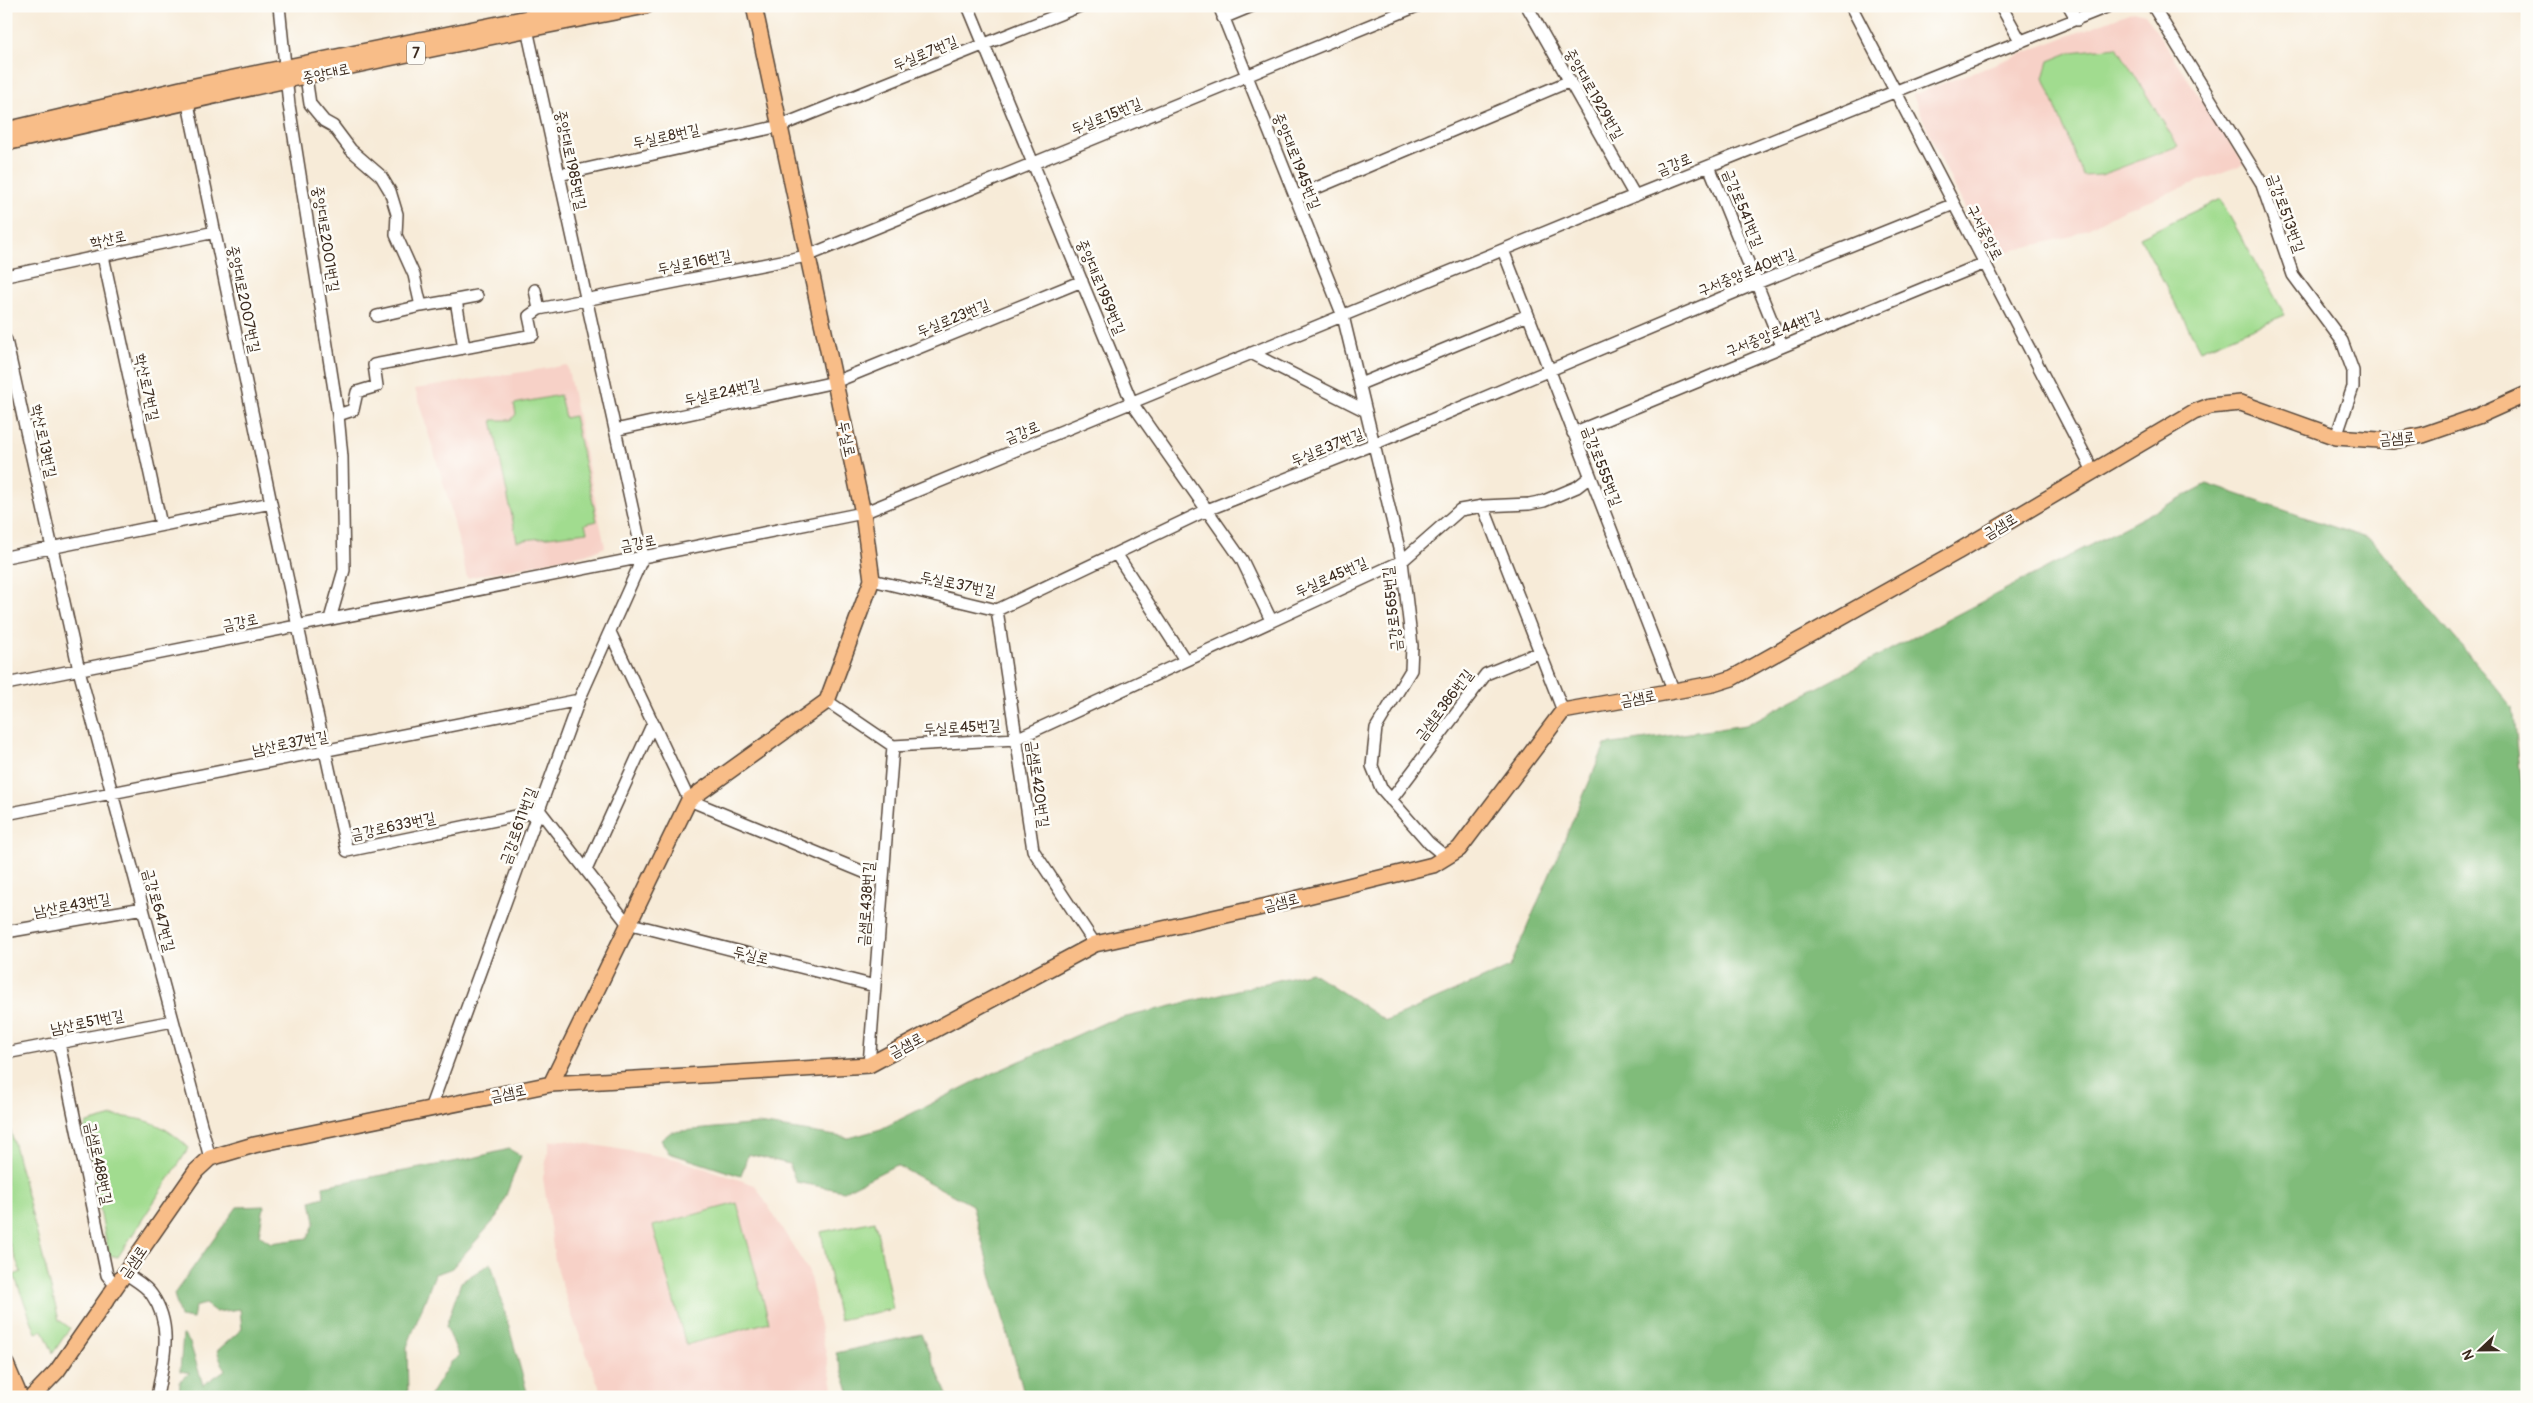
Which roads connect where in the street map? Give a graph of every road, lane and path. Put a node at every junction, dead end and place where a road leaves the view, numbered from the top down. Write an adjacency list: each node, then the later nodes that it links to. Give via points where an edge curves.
1 (278, 6): 21 (street, 중앙대로)
2 (586, 6): 21 (main road, 중앙대로 / 7)
3 (646, 6): 18 (main road, 중앙대로 / 7)
4 (754, 6): 27 (main road, 두실로)
5 (968, 6): 20 (street, 중앙대로1959번길)
6 (1080, 6): 20 (street, 두실로7번길)
7 (1218, 6): 16 (street, 중앙대로1945번길)
8 (1252, 6): 16 (street)
9 (1416, 6): 22 (street, 두실로15번길)
10 (1527, 6): 24 (street, 중앙대로1929번길)
11 (1852, 6): 25 (street, 구서중앙로)
12 (2001, 6): 19 (street)
13 (2069, 6): 17 (street)
14 (2109, 6): 17 (street, 금강로)
15 (2153, 6): 66 (street, 금강로513번길, via 2261,182 2293,275 2342,342 2353,371 2353,387)
16 (1223, 18): 22 (street, 중앙대로1945번길)
17 (2076, 20): 19 (street, 금강로)
18 (527, 29): 23 (main road, 중앙대로 / 7); 32 (street, 중앙대로1985번길)
19 (2021, 42): 25 (street, 금강로)
20 (984, 46): 27 (street, 두실로7번길); 30 (street, 중앙대로1959번길)
21 (287, 74): 23 (main road, 중앙대로 / 7); 26 (main road, 중앙대로 / 7); 63 (street, 중앙대로2001번길)
22 (1246, 75): 30 (street, 두실로15번길); 33 (street, 중앙대로1945번길)
23 (306, 77): 48 (street, via 310,104 324,121 333,126 351,150 380,176 390,191 397,214 396,235 414,275)
24 (1570, 82): 33 (street); 34 (street, 중앙대로1929번길)
25 (1896, 92): 31 (street, 금강로); 35 (street, 구서중앙로)
26 (186, 95): 28 (main road, 중앙대로 / 7); 29 (main road, 중앙대로 / 7); 36 (street, 중앙대로2007번길)
27 (780, 126): 32 (street, 두실로8번길); 39 (main road, 두실로)
28 (6, 130)
29 (6, 143)
30 (1032, 162): 39 (street, 두실로15번길); 42 (street, 중앙대로1959번길)
31 (1709, 166): 34 (street, 금강로); 43 (street, 금강로541번길)
32 (559, 175): 46 (street, 중앙대로1985번길)
33 (1295, 196): 52 (street, 중앙대로1945번길)
34 (1635, 196): 37 (street, 금강로)
35 (1954, 204): 40 (street, 구서중앙로); 43 (street, 구서중앙로40번길)
36 (215, 232): 38 (street, 학산로); 70 (street, 중앙대로2007번길)
37 (1503, 250): 50 (street, 금강로555번길); 52 (street, 금강로)
38 (103, 256): 41 (street, 학산로); 74 (street, 학산로7번길)
39 (808, 256): 46 (street, 두실로16번길); 58 (main road, 두실로)
40 (1985, 263): 54 (street, 구서중앙로44번길); 68 (street, 구서중앙로)
41 (6, 276)
42 (1082, 281): 58 (street, 두실로23번길); 61 (street, 중앙대로1959번길)
43 (1757, 283): 54 (street, 금강로541번길); 57 (street, 구서중앙로40번길)
44 (535, 290): 49 (street)
45 (476, 296): 47 (street)
46 (586, 298): 49 (street); 64 (street, 중앙대로1985번길)
47 (456, 300): 48 (street); 55 (street)
48 (421, 306): 51 (street)
49 (539, 309): 55 (street, via 529,316 534,335)
50 (1528, 315): 57 (street, 금강로555번길); 59 (street)
51 (377, 316)
52 (1343, 316): 56 (street, 금강로); 59 (street, 금강로565번길)
53 (6, 340): 75 (street, 학산로13번길)
54 (1782, 346): 65 (street, 구서중앙로44번길)
55 (464, 348): 63 (street, via 374,365 377,386 357,392 353,410)
56 (1251, 354): 61 (street, 금강로); 62 (street)
57 (1549, 370): 65 (street, 금강로555번길); 67 (street, 두실로37번길)
58 (835, 382): 64 (street, 두실로24번길); 73 (main road, 두실로)
59 (1360, 384): 62 (street, 금강로565번길)
60 (2527, 394): 66 (main road, 금샘로, via 2423,435 2393,441)
61 (1132, 403): 72 (street, 중앙대로1959번길); 73 (street, 금강로)
62 (1366, 410): 67 (street, 금강로565번길)
63 (338, 415): 82 (street, 중앙대로2001번길, via 344,570)
64 (615, 430): 77 (street, 중앙대로1985번길)
65 (1573, 433): 69 (street, 금강로555번길)
66 (2336, 437): 68 (main road, 금샘로, via 2241,403 2226,403 2194,412)
67 (1374, 444): 72 (street, 두실로37번길); 79 (street, 금강로565번길)
68 (2093, 471): 90 (main road, 금샘로, via 1748,670 1713,684)
69 (1590, 476): 71 (street, 두실로45번길, via 1577,487 1544,501); 90 (street, 금강로555번길)
70 (271, 502): 74 (street); 84 (street, 중앙대로2007번길)
71 (1483, 506): 79 (street, 두실로45번길, via 1460,510); 86 (street)
72 (1207, 510): 76 (street, 두실로37번길); 83 (street, 중앙대로1959번길, via 1242,560)
73 (863, 513): 77 (street, 금강로); 80 (main road, 두실로)
74 (161, 525): 75 (street)
75 (52, 548): 78 (street); 88 (street, 학산로13번길)
76 (1118, 555): 81 (street, 두실로37번길); 87 (street)
77 (643, 557): 82 (street, 금강로); 85 (street, 금강로611번길)
78 (6, 558)
79 (1402, 561): 83 (street, 두실로45번길); 100 (street, 금강로565번길, via 1412,646 1411,670 1376,728 1372,766 1381,788)
80 (872, 580): 81 (street, 두실로37번길); 92 (main road, 두실로)
81 (997, 610): 95 (street, 금샘로420번길)
82 (330, 618): 84 (street, 금강로)
83 (1271, 620): 87 (street, 두실로45번길)
84 (299, 625): 88 (street, 금강로); 97 (street, 금강로633번길)
85 (610, 632): 91 (street, 금강로611번길); 94 (street)
86 (1540, 652): 93 (street); 100 (street, 금샘로386번길, via 1486,674)
87 (1185, 660): 95 (street, 두실로45번길)
88 (79, 670): 89 (street, 금강로); 98 (street, 금강로647번길)
89 (6, 684)
90 (1674, 692): 93 (main road, 금샘로)
91 (579, 700): 97 (street, 남산로37번길); 101 (street, 금강로611번길)
92 (827, 701): 96 (street); 99 (main road)
93 (1563, 711): 103 (main road, 금샘로, via 1459,849)
94 (652, 723): 99 (street); 104 (street)
95 (1016, 739): 96 (street, 두실로45번길); 109 (street, 금샘로420번길, via 1033,850)
96 (893, 746): 105 (street, 금샘로438번길)
97 (326, 752): 98 (street, 남산로37번길); 101 (street, 금강로633번길, via 347,851)
98 (112, 794): 102 (street, 남산로37번길); 106 (street, 금강로647번길)
99 (689, 800): 105 (street); 107 (main road)
100 (1391, 800): 103 (street, 금강로565번길)
101 (540, 811): 104 (street); 116 (street, 금강로611번길)
102 (6, 814)
103 (1447, 858): 109 (main road, 금샘로, via 1433,865 1294,899)
104 (586, 870): 107 (street)
105 (883, 880): 110 (street, 금샘로438번길)
106 (143, 908): 108 (street, 남산로43번길); 111 (street, 금강로647번길)
107 (627, 923): 110 (street, 두실로); 115 (main road)
108 (6, 932)
109 (1095, 944): 114 (main road, 금샘로)
110 (874, 986): 114 (street, 금샘로438번길)
111 (173, 1020): 112 (street, 남산로51번길); 117 (street, 금강로647번길)
112 (59, 1043): 113 (street, 남산로51번길); 119 (street, 금샘로488번길, via 108,1275)
113 (6, 1053)
114 (868, 1064): 115 (main road, 금샘로)
115 (551, 1084): 116 (main road, 금샘로)
116 (430, 1109): 117 (main road, 금샘로, via 254,1145)
117 (210, 1158): 118 (main road, 금샘로, via 196,1171)
118 (125, 1273): 119 (main road, 금샘로); 123 (street, via 152,1294 164,1318 166,1348)
119 (116, 1286): 122 (main road, 금샘로, via 57,1371)
120 (6, 1364): 121 (main road)
121 (20, 1397)
122 (32, 1397)
123 (157, 1397)

